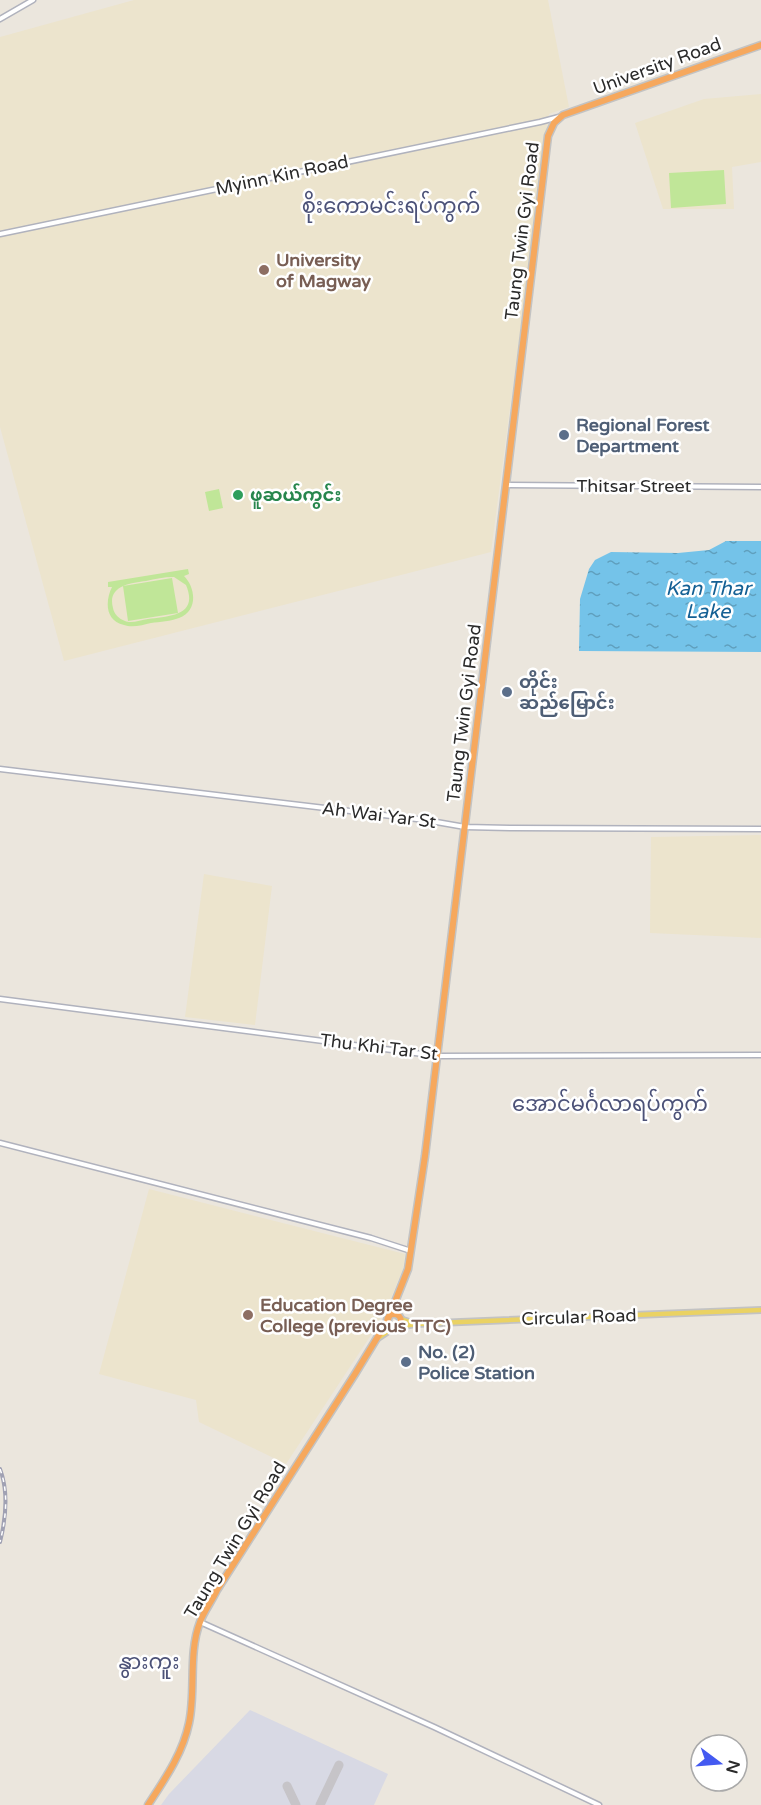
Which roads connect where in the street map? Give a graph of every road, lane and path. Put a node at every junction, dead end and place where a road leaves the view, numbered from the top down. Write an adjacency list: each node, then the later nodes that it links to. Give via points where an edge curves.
1 (33, 0): 2 (street)
2 (0, 19)
3 (761, 45): 4 (highway, University Road)
4 (563, 115): 5 (street, Myinn Kin Road); 6 (highway, Taung Twin Gyi Road, via 548,136)
5 (0, 234)
6 (506, 485): 7 (street, Thitsar Street); 9 (highway, Taung Twin Gyi Road)
7 (761, 487)
8 (0, 768): 9 (street, Ah Wai Yar St)
9 (465, 827): 10 (street, Ah Wai Yar St); 13 (highway, Taung Twin Gyi Road)
10 (761, 829)
11 (0, 999): 13 (street, Thu Khi Tar St)
12 (761, 1055): 13 (street, Thu Khi Tar St)
13 (438, 1056): 15 (highway, Taung Twin Gyi Road)
14 (0, 1143): 15 (street)
15 (411, 1251): 16 (highway, Taung Twin Gyi Road)
16 (396, 1303): 18 (main road); 19 (highway, Taung Twin Gyi Road)
17 (761, 1310): 20 (main road, Circular Road)
18 (399, 1317): 19 (highway); 20 (main road); 21 (highway, via 401,1322)
19 (388, 1318): 21 (highway); 22 (highway, Taung Twin Gyi Road)
20 (415, 1324): 21 (main road, Circular Road)
21 (395, 1328): 22 (main road, Circular Road)
22 (378, 1338): 23 (highway, Taung Twin Gyi Road)
23 (200, 1622): 24 (highway, Taung Twin Gyi Road, via 193,1662 193,1696 183,1746); 25 (street)
24 (148, 1805)
25 (599, 1805)

